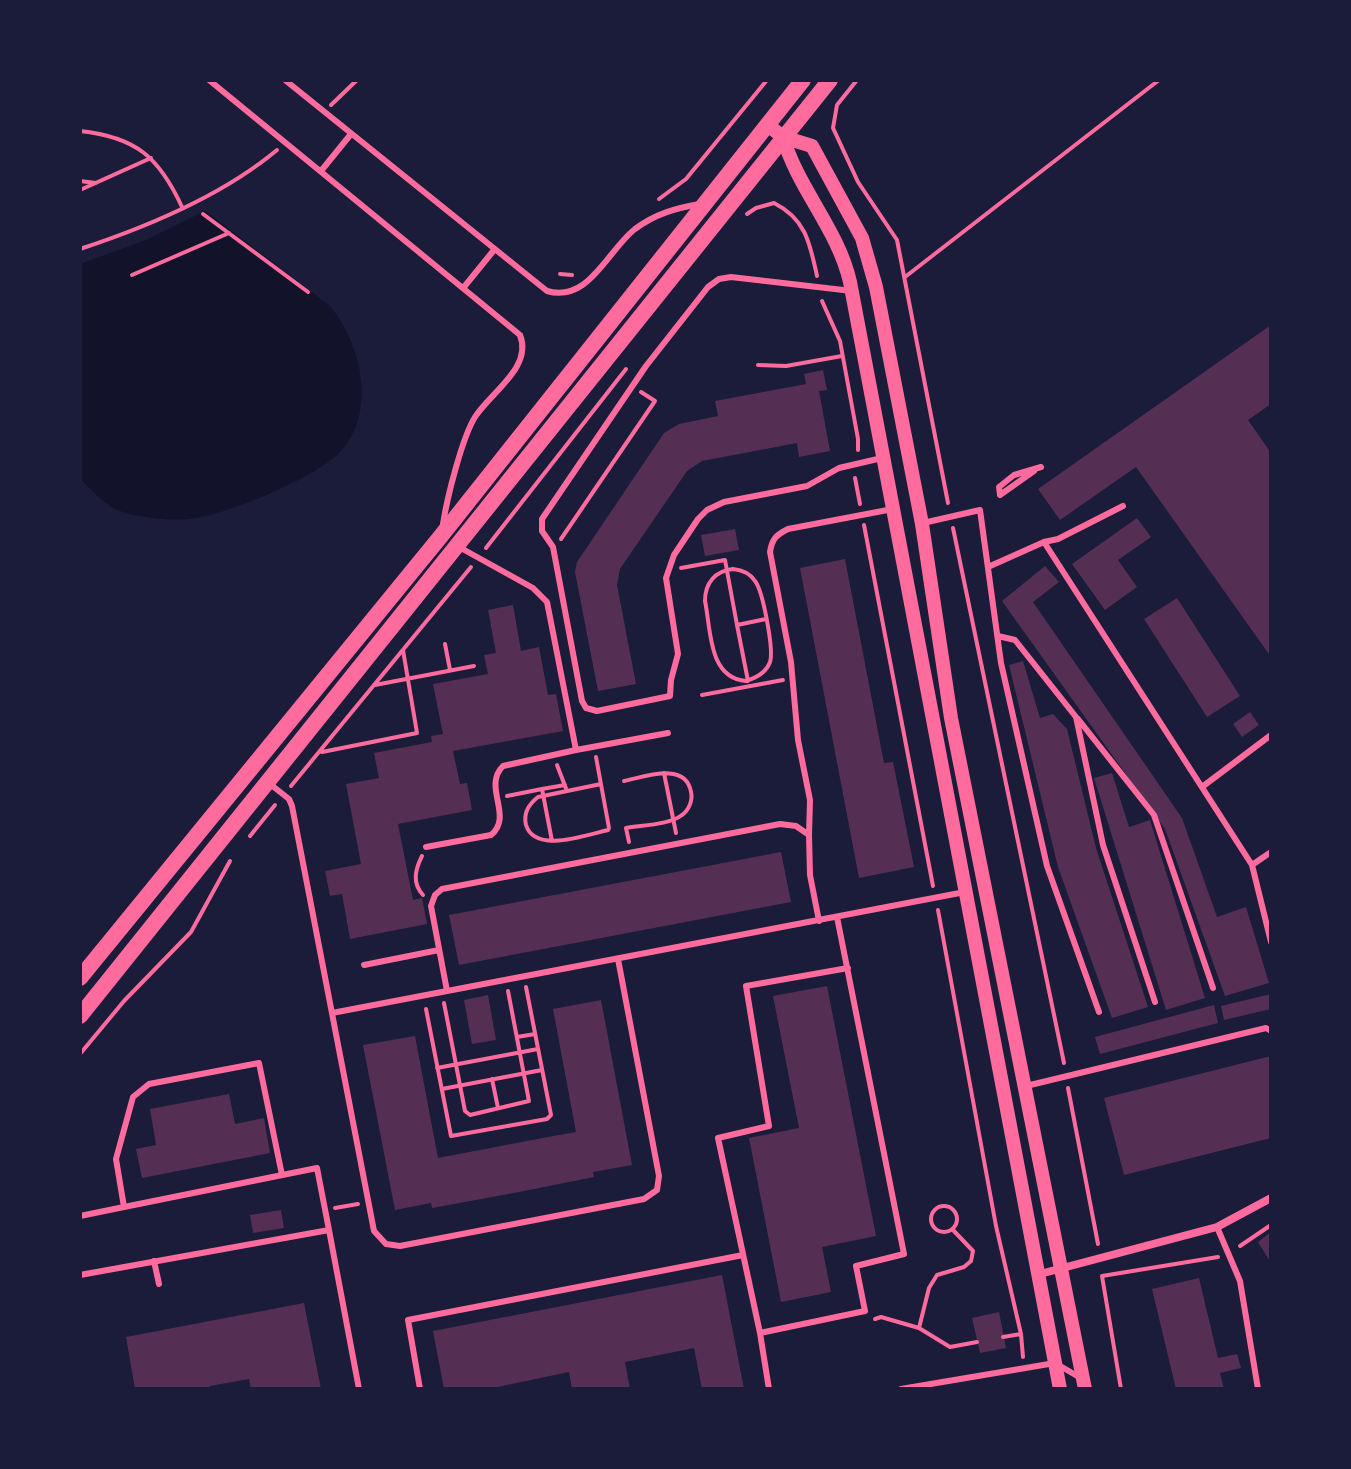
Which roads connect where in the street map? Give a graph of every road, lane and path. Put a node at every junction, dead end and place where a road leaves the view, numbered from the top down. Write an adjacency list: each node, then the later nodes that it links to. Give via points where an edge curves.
1 (209, 80): 14 (lane)
2 (285, 80): 9 (lane)
3 (357, 80): 9 (path)
4 (767, 80): 20 (path, via 686,179)
5 (803, 80): 10 (main road)
6 (830, 80): 13 (main road)
7 (857, 80): 31 (path, via 837,105 833,128 858,182 896,236)
8 (1159, 80): 31 (path)
9 (324, 112): 12 (lane)
10 (769, 126): 13 (street); 21 (main road)
11 (80, 131): 15 (path, via 121,139)
12 (351, 134): 16 (lane); 27 (lane)
13 (783, 137): 34 (street, via 791,164 840,251); 47 (street, via 812,146 865,245); 50 (main road)
14 (286, 142): 16 (lane); 22 (path, via 243,174)
15 (151, 158): 18 (path); 22 (path)
16 (321, 171): 32 (lane)
17 (80, 181): 18 (path)
18 (98, 183): 19 (path)
19 (80, 190)
20 (658, 201)
21 (707, 203): 27 (lane, via 668,211 638,227 576,290 554,293); 48 (main road)
22 (182, 207): 26 (path)
23 (203, 214): 25 (path)
24 (743, 218): 33 (path, via 774,203 794,215 809,240)
25 (229, 233): 30 (path); 35 (path)
26 (80, 249)
27 (494, 250): 32 (lane)
28 (580, 272): 29 (path)
29 (560, 274)
30 (132, 275)
31 (905, 277): 46 (path)
32 (464, 287): 48 (lane, via 520,335 523,355 473,421)
33 (819, 287): 34 (lane); 36 (path); 51 (lane, via 731,277 708,287 646,366 542,519)
34 (852, 291): 40 (street)
35 (308, 292)
36 (843, 356): 38 (path); 41 (path, via 859,442)
37 (630, 364): 52 (path)
38 (758, 365)
39 (648, 397): 51 (path, via 655,401)
40 (882, 458): 41 (lane); 44 (street)
41 (854, 464): 45 (path); 55 (lane, via 807,486 715,506 698,519)
42 (1041, 467): 42 (lane, via 1014,475 999,487 1000,495)
43 (1123, 506): 49 (lane)
44 (893, 509): 45 (lane); 96 (street)
45 (862, 515): 64 (lane, via 788,529 772,541); 97 (path)
46 (950, 516): 47 (lane); 53 (lane, via 980,510); 127 (path)
47 (922, 524): 130 (street, via 951,718)
48 (441, 536): 106 (main road)
49 (1044, 542): 53 (lane); 79 (lane)
50 (456, 545): 52 (lane); 77 (main road)
51 (553, 551): 55 (lane, via 582,701 593,711 671,694 678,654)
52 (478, 559): 60 (path); 72 (lane, via 533,588 547,602)
53 (988, 567): 58 (lane)
54 (727, 570): 55 (path, via 724,560); 56 (path, via 742,570 754,578); 57 (path); 65 (path, via 713,577 705,601 719,666 729,677)
55 (667, 571)
56 (765, 619): 57 (path); 65 (path, via 769,663)
57 (737, 625): 65 (path)
58 (998, 636): 68 (lane, via 1015,640); 114 (lane, via 1047,866)
59 (445, 644): 62 (path)
60 (403, 650): 63 (path); 66 (path)
61 (474, 666): 62 (path)
62 (450, 670): 63 (path)
63 (408, 678): 66 (path); 73 (path, via 417,733)
64 (793, 678): 65 (path); 86 (lane, via 810,800)
65 (749, 683): 67 (path)
66 (375, 685): 73 (path)
67 (702, 695)
68 (1076, 717): 109 (lane, via 1154,815); 113 (lane, via 1103,845)
69 (668, 733): 71 (lane)
70 (1271, 735): 79 (lane)
71 (594, 747): 72 (lane); 78 (path)
72 (576, 750): 84 (lane, via 503,766 495,777)
73 (319, 752): 82 (path)
74 (556, 763): 80 (path)
75 (664, 773): 76 (path); 85 (path); 85 (path, via 685,780 692,794 686,812)
76 (624, 781)
77 (267, 782): 82 (lane); 116 (main road)
78 (601, 784): 80 (path); 88 (path, via 608,830)
79 (1202, 787): 93 (lane)
80 (566, 788): 81 (path); 83 (path)
81 (542, 789): 83 (path); 84 (path)
82 (284, 795): 87 (path); 115 (lane, via 292,806)
83 (544, 795): 88 (path); 88 (path, via 531,802 525,823 535,838)
84 (497, 798): 89 (lane, via 500,824 491,835)
85 (673, 819): 91 (path, via 626,828)
86 (809, 835): 91 (lane, via 780,824); 99 (lane)
87 (247, 840)
88 (552, 841)
89 (426, 847)
90 (238, 851): 122 (path, via 191,932)
91 (631, 852): 101 (lane, via 442,889 431,906)
92 (1271, 852): 93 (lane)
93 (1252, 865): 100 (lane)
94 (415, 874): 95 (path)
95 (417, 883)
96 (967, 892): 97 (lane); 148 (street)
97 (936, 898): 98 (lane); 155 (path)
98 (837, 917): 99 (lane); 104 (lane)
99 (819, 921): 102 (lane)
100 (1271, 942)
101 (439, 950): 103 (lane); 110 (lane)
102 (618, 959): 105 (lane); 115 (lane, via 659,1176 657,1190 644,1199 415,1243 393,1246 374,1231)
103 (364, 965)
104 (848, 968): 143 (lane, via 746,986 769,1126 718,1138); 154 (lane, via 904,1254 856,1266 865,1311)
105 (524, 977): 107 (lane); 118 (path)
106 (80, 978)
107 (506, 980): 108 (lane); 119 (path)
108 (474, 987): 110 (lane); 112 (lane)
109 (1213, 988)
110 (445, 992): 111 (lane); 123 (path)
111 (423, 996): 115 (lane); 124 (path)
112 (476, 998)
113 (1155, 1002)
114 (1099, 1012)
115 (332, 1013)
116 (80, 1016)
117 (1271, 1031): 127 (lane, via 1266,1028)
118 (535, 1034): 119 (path); 120 (path)
119 (517, 1037): 121 (path)
120 (538, 1049): 121 (path); 125 (path)
121 (519, 1052): 123 (path); 126 (path)
122 (80, 1054)
123 (455, 1064): 124 (path); 129 (path)
124 (437, 1068): 131 (path)
125 (542, 1070): 126 (path); 131 (path, via 551,1115 547,1119 451,1136)
126 (524, 1073): 128 (path); 132 (path, via 528,1102)
127 (1067, 1078): 130 (lane); 145 (path)
128 (492, 1079): 129 (path); 132 (path)
129 (460, 1086): 131 (path); 132 (path, via 467,1114)
130 (1026, 1086): 147 (street)
131 (441, 1089)
132 (498, 1109)
133 (282, 1175): 136 (lane); 136 (lane, via 259,1063 149,1084 133,1097 116,1159); 141 (lane, via 317,1168)
134 (1271, 1198): 140 (street)
135 (360, 1203): 137 (path)
136 (124, 1207): 138 (lane)
137 (340, 1207)
138 (80, 1216)
139 (1271, 1225): 144 (path)
140 (1217, 1227): 144 (lane); 145 (street)
141 (329, 1230): 146 (lane); 161 (lane)
142 (953, 1230): 142 (path, via 935,1228 931,1216 938,1206 953,1209); 153 (path, via 973,1251 971,1261 937,1275)
143 (743, 1255): 154 (lane); 162 (lane, via 408,1320)
144 (1227, 1255): 150 (path); 167 (lane, via 1240,1281)
145 (1100, 1257): 147 (street); 150 (path)
146 (154, 1261): 149 (lane); 151 (lane)
147 (1061, 1267): 148 (street); 160 (street)
148 (1040, 1274): 158 (street)
149 (80, 1275)
150 (1102, 1276): 166 (path)
151 (159, 1284)
152 (866, 1321): 153 (path, via 881,1317)
153 (919, 1328): 157 (path, via 950,1347)
154 (760, 1333): 163 (lane)
155 (1021, 1334): 156 (path); 159 (path)
156 (1003, 1337)
157 (977, 1342)
158 (1055, 1363): 159 (lane); 160 (lane); 165 (street)
159 (1024, 1367): 164 (lane)
160 (1084, 1384)
161 (359, 1389)
162 (420, 1389)
163 (769, 1389)
164 (901, 1389)
165 (1060, 1389)
166 (1121, 1389)
167 (1258, 1389)

